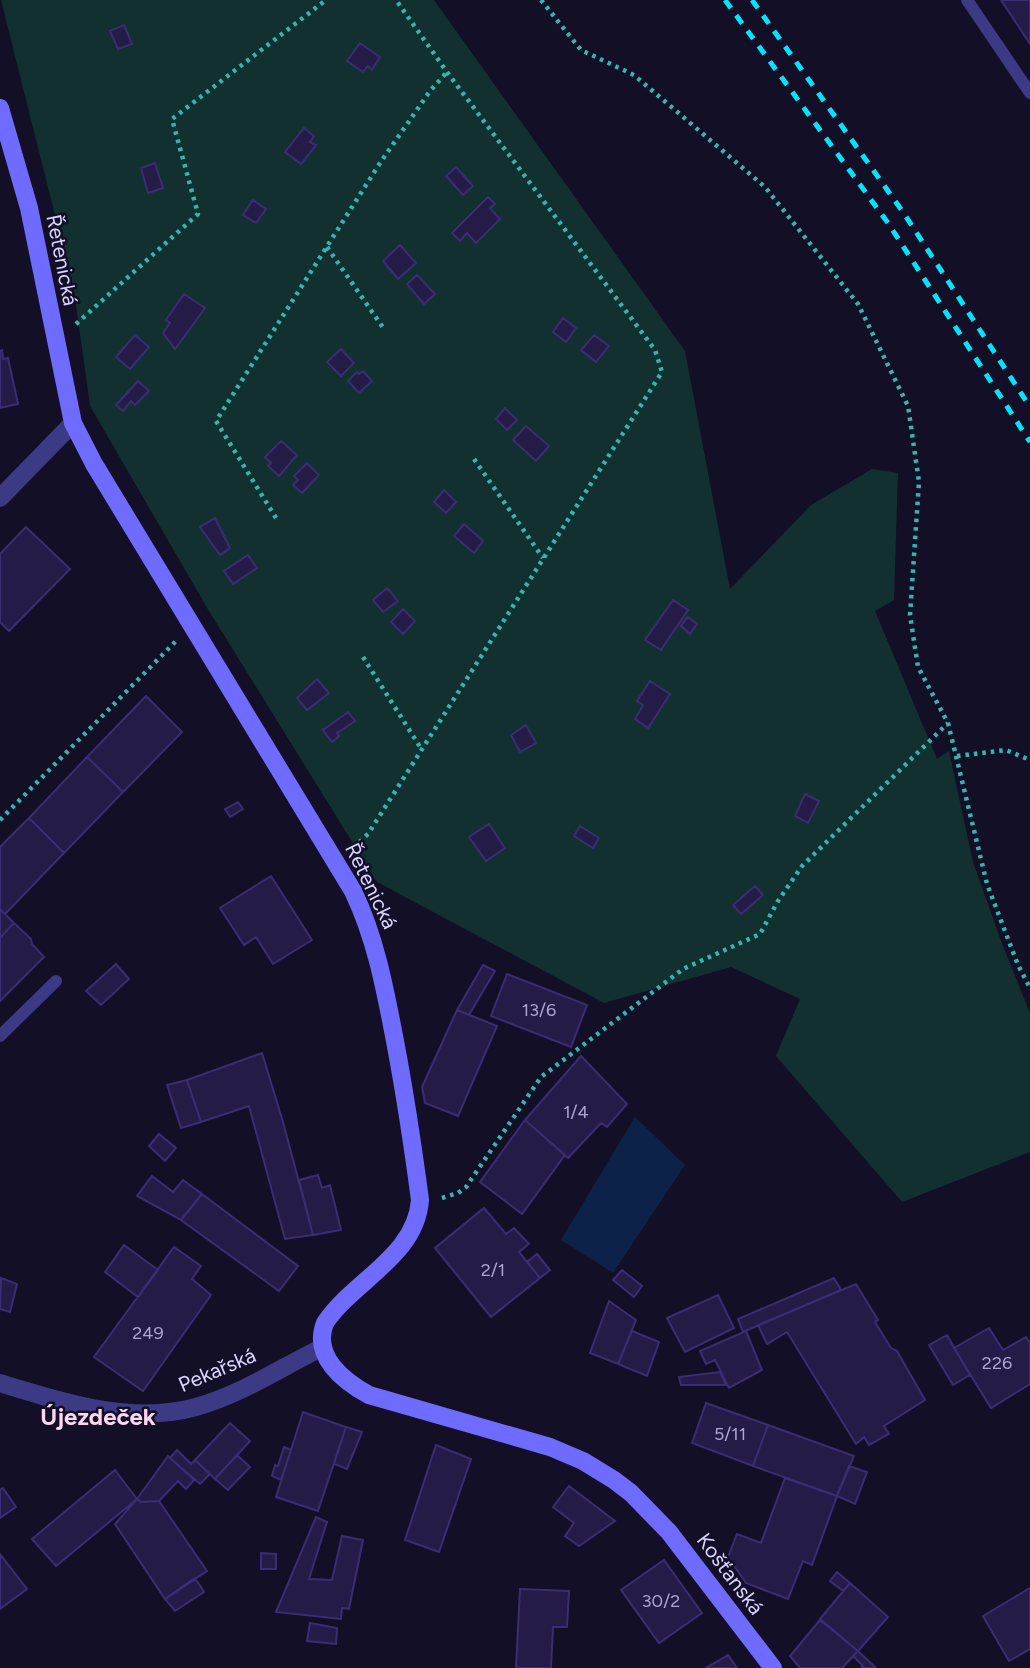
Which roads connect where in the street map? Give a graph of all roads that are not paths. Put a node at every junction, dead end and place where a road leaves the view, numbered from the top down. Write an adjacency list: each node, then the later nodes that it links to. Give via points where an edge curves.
1 (967, 0): 2 (lane)
2 (1030, 93)
3 (0, 108): 4 (street, Řetenická, via 29,208)
4 (73, 423): 5 (street); 8 (street, Řetenická, via 337,863 360,906 382,973 408,1110 420,1200 417,1220 405,1241 325,1323)
5 (0, 498)
6 (56, 981): 7 (lane)
7 (0, 1036)
8 (323, 1347): 9 (street, Pekařská, via 220,1398 172,1412 119,1413); 10 (street, Košťanská, via 335,1370 369,1395 568,1455 614,1480 669,1532)
9 (0, 1383)
10 (773, 1668)

